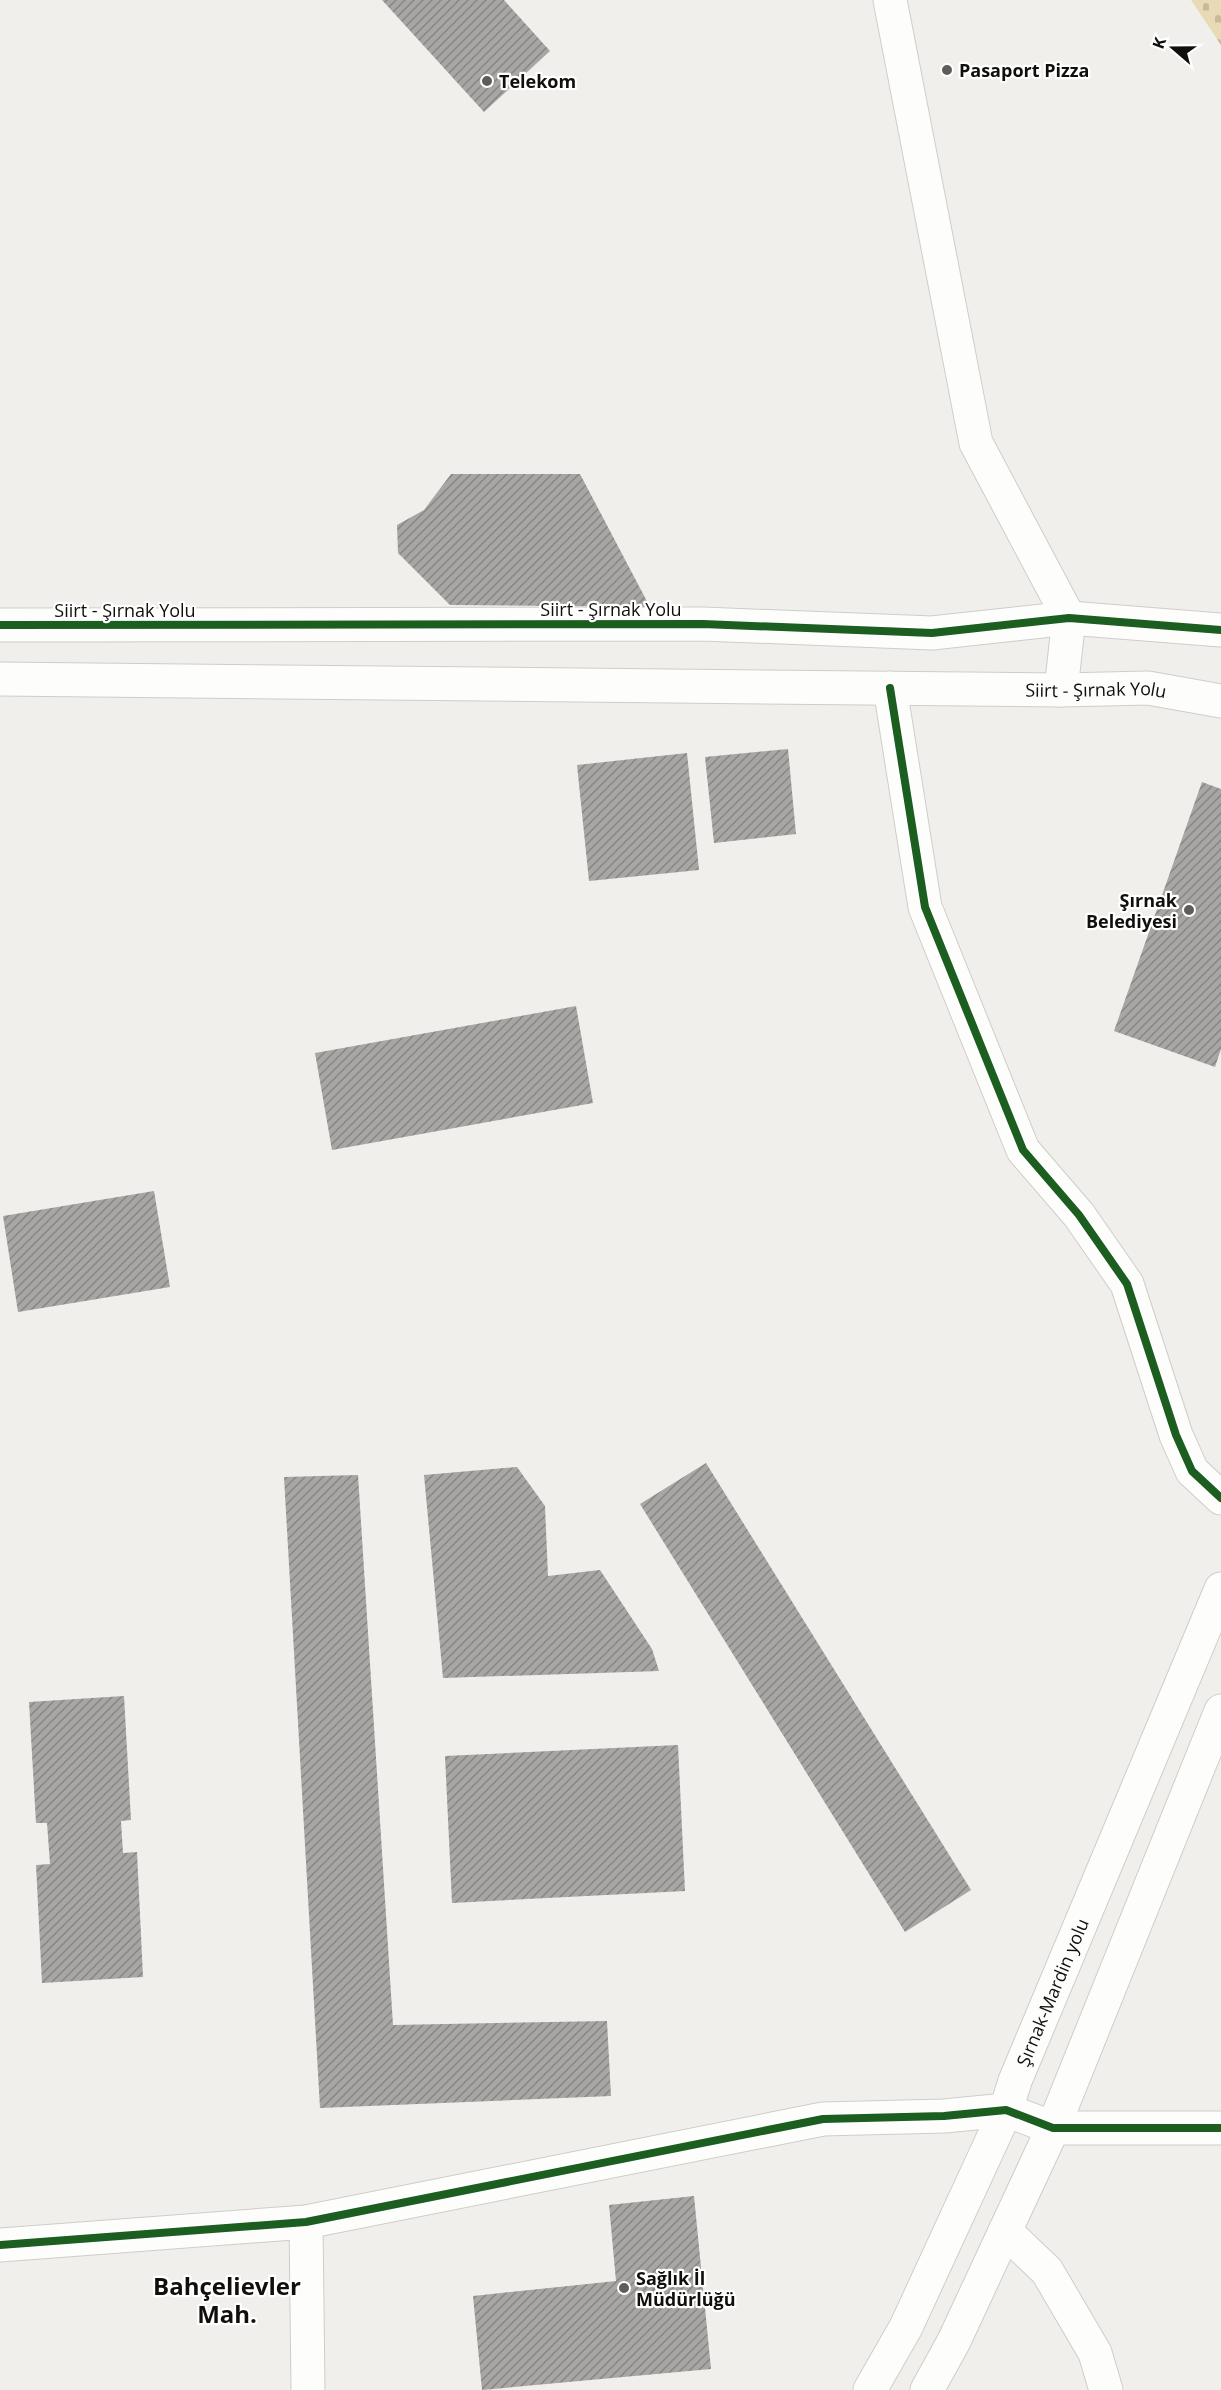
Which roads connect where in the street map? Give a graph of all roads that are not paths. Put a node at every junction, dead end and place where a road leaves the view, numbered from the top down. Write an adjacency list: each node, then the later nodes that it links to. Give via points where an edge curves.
1 (890, 0): 2 (street, via 976,443)
2 (1069, 618): 3 (street, Siirt - Şırnak Yolu, via 932,633 703,624); 4 (street, Siirt - Şırnak Yolu); 7 (street)
3 (0, 625)
4 (1221, 630)
5 (0, 679): 6 (street, Siirt - Şırnak Yolu)
6 (890, 688): 7 (street, Siirt - Şırnak Yolu); 9 (street, via 925,907 1023,1150 1079,1215 1127,1284 1176,1435 1192,1470)
7 (1061, 690): 8 (street, Siirt - Şırnak Yolu, via 1148,687)
8 (1221, 701)
9 (1221, 1498)
10 (1221, 1589): 12 (street, Şırnak-Mardin yolu)
11 (1221, 1711): 13 (street)
12 (1006, 2110): 13 (street); 15 (street, via 823,2119); 19 (street, Şırnak-Mardin yolu, via 906,2328)
13 (1053, 2128): 14 (street); 16 (street)
14 (1221, 2128)
15 (306, 2222): 17 (street); 18 (street)
16 (1005, 2231): 20 (street); 21 (street, via 1047,2271 1095,2353)
17 (0, 2245)
18 (308, 2390)
19 (870, 2390)
20 (927, 2390)
21 (1106, 2390)

